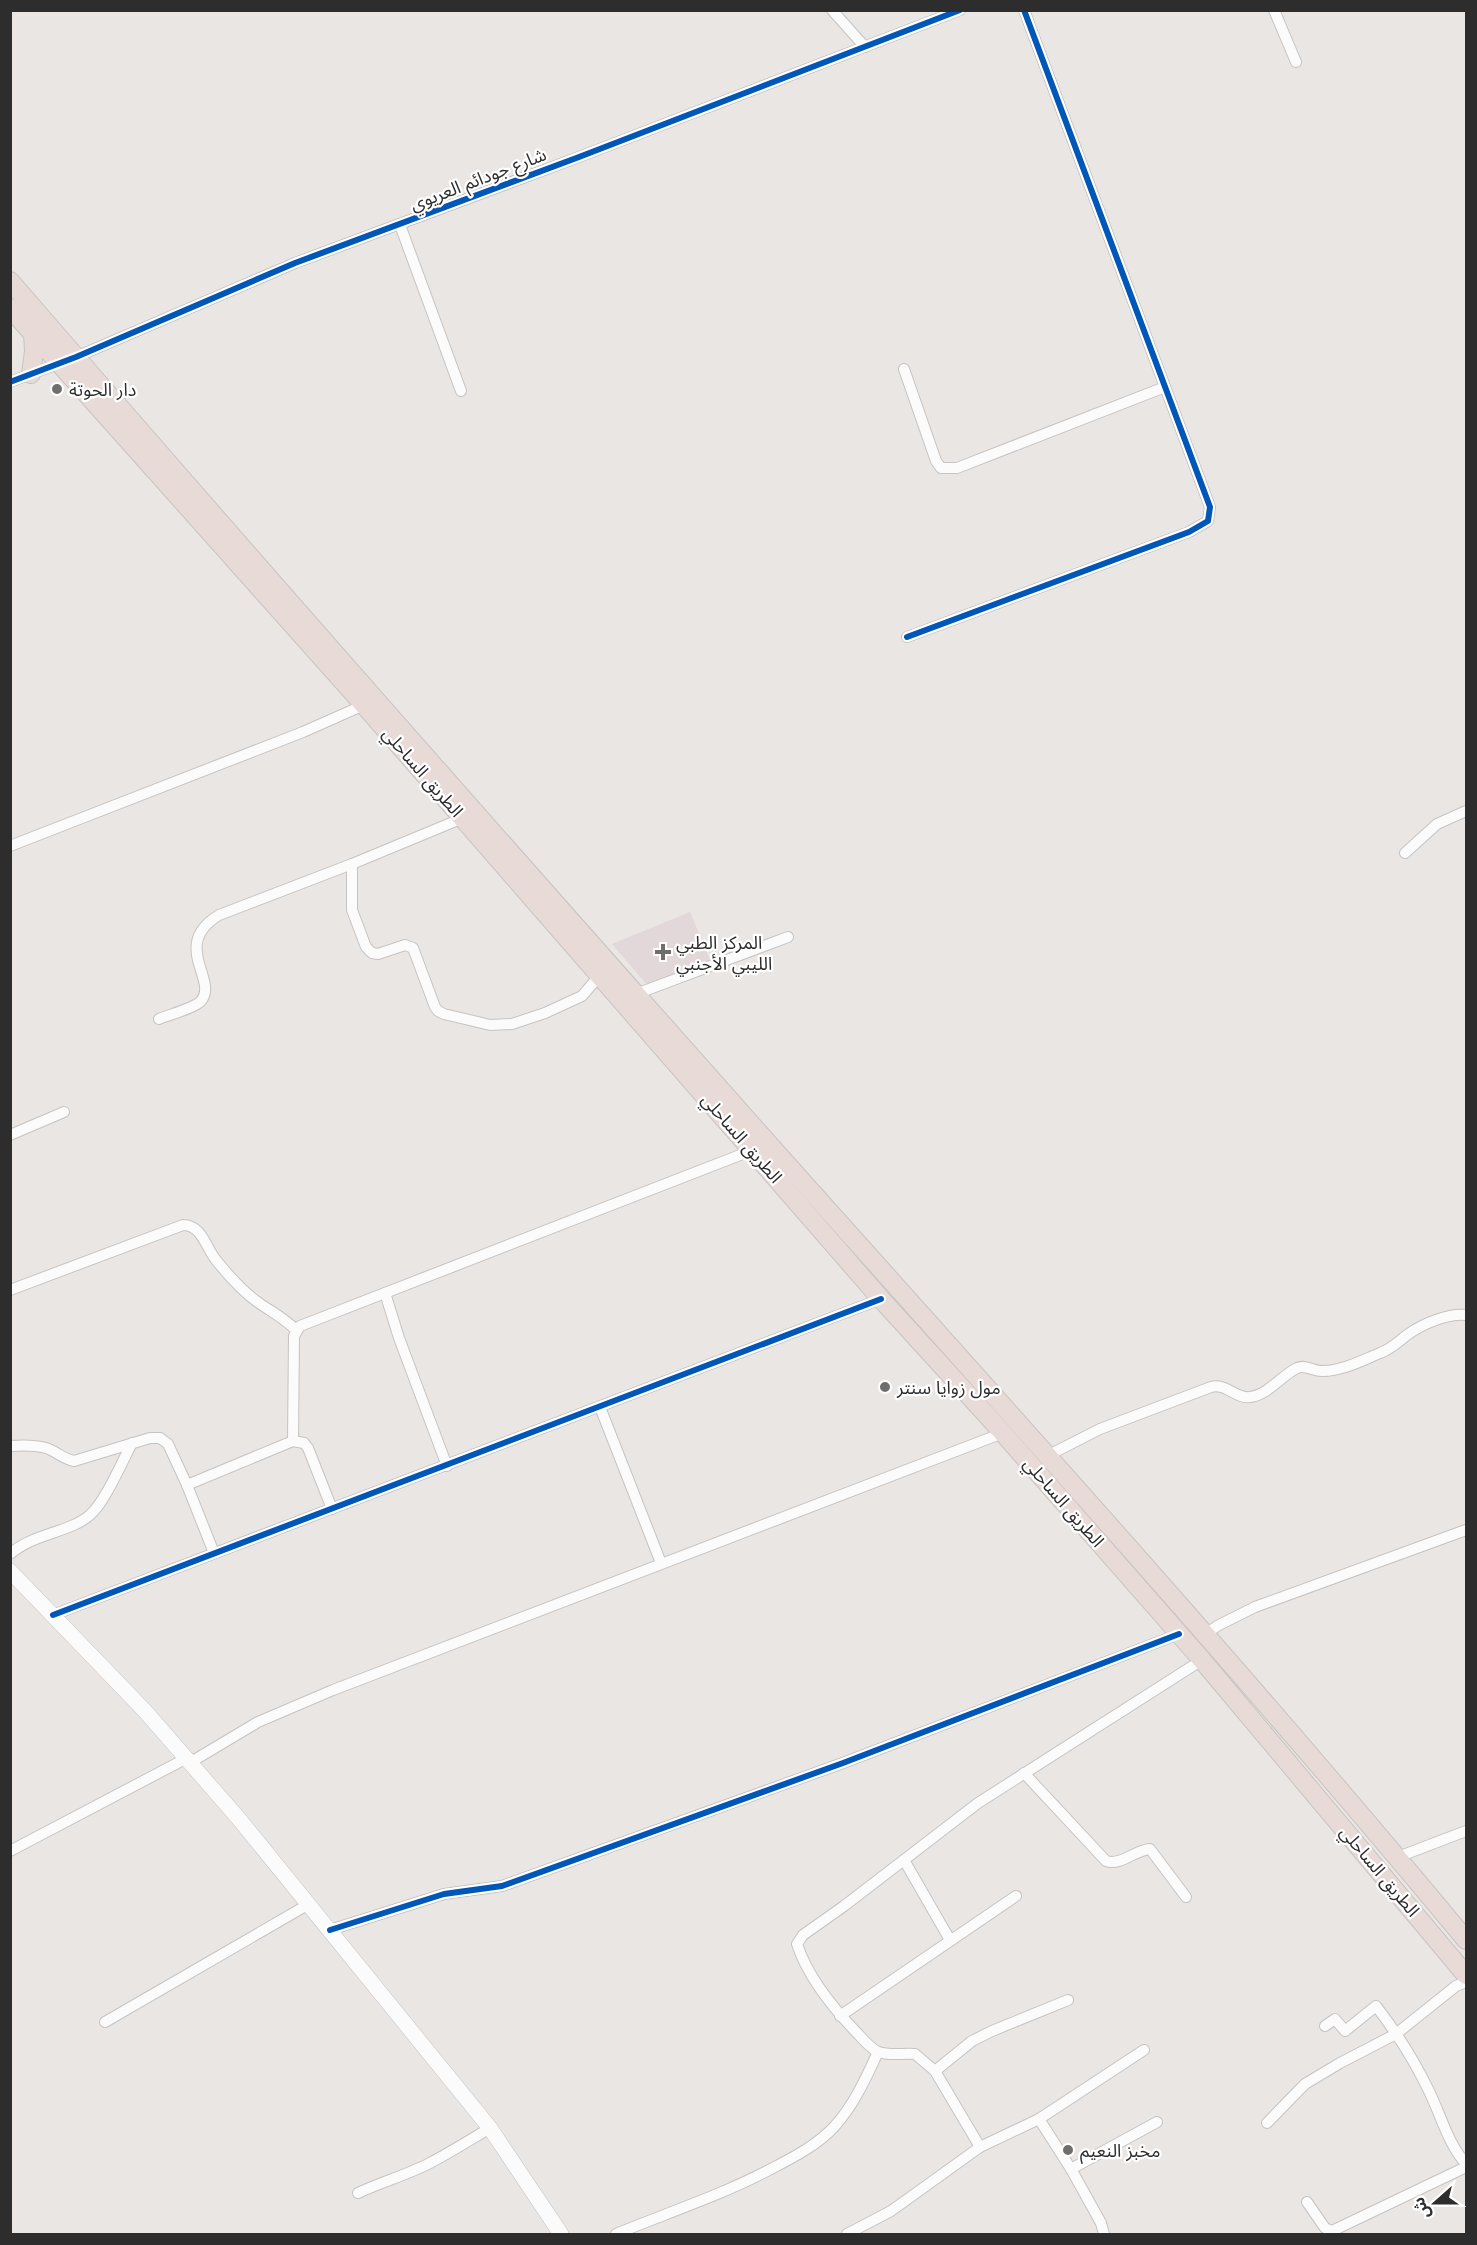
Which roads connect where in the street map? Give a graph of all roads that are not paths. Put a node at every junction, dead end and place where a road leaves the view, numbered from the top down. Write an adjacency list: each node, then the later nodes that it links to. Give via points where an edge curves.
1 (832, 10): 5 (street)
2 (960, 10): 5 (street, شارع جودائم العريوي)
3 (1023, 10): 15 (street)
4 (1274, 10): 6 (street)
5 (865, 47): 7 (street, شارع جودائم العريوي)
6 (1296, 62)
7 (400, 225): 11 (street, شارع جودائم العريوي, via 295,263); 16 (street)
8 (10, 281): 11 (highway, الطريق الساحلي)
9 (10, 308): 10 (highway, الطريق الساحلي)
10 (33, 333): 11 (highway, الطريق الساحلي); 13 (highway)
11 (67, 360): 13 (street, شارع جودائم العريوي); 18 (highway, الطريق الساحلي); 26 (highway, الطريق الساحلي)
12 (903, 369): 15 (street, via 941,468 957,468)
13 (31, 374): 14 (street, شارع جودائم العريوي)
14 (10, 382)
15 (1165, 387): 17 (street, via 1210,507 1208,521 1189,532)
16 (461, 391)
17 (907, 638)
18 (364, 705): 20 (highway, الطريق الساحلي); 21 (street)
19 (1467, 811): 22 (street, via 1437,824)
20 (463, 818): 23 (street); 25 (highway, الطريق الساحلي)
21 (10, 846)
22 (1405, 853)
23 (352, 864): 25 (street, via 352,910 366,947 378,954 405,945 413,948 435,1006 444,1014 490,1025 512,1024 582,996); 27 (street, via 206,922 196,942 205,994 200,1003)
24 (788, 937): 26 (street)
25 (600, 975): 30 (highway, الطريق الساحلي)
26 (636, 994): 41 (highway, الطريق الساحلي)
27 (159, 1019)
28 (64, 1112): 29 (street)
29 (10, 1135)
30 (753, 1150): 32 (street); 33 (highway, الطريق الساحلي)
31 (10, 1290): 35 (street, via 191,1225 241,1286)
32 (385, 1293): 35 (street); 42 (street)
33 (881, 1299): 36 (street); 37 (highway, الطريق الساحلي)
34 (1467, 1315): 41 (street, via 1439,1319 1387,1350 1339,1368 1322,1372 1297,1368 1250,1397 1211,1387 1100,1429)
35 (296, 1330): 38 (street)
36 (600, 1407): 42 (street); 48 (street)
37 (1002, 1433): 48 (street); 51 (highway, الطريق الساحلي)
38 (293, 1441): 43 (street); 44 (street, via 308,1448)
39 (132, 1443): 40 (street, via 74,1461 47,1449); 43 (street, via 160,1438 168,1444); 46 (street, via 89,1516 29,1541)
40 (10, 1446)
41 (1047, 1456): 52 (highway, الطريق الساحلي)
42 (447, 1466): 44 (street)
43 (187, 1485): 47 (street)
44 (332, 1509): 47 (street)
45 (1465, 1534): 52 (street, via 1255,1607)
46 (10, 1554)
47 (214, 1554): 50 (street)
48 (661, 1563): 54 (street, via 322,1694 258,1722)
49 (10, 1571): 50 (street)
50 (53, 1616): 54 (street)
51 (1179, 1634): 53 (highway, الطريق الساحلي); 63 (street, via 852,1760 502,1886 444,1894)
52 (1205, 1634): 58 (highway, الطريق الساحلي)
53 (1202, 1660): 55 (street); 66 (highway, الطريق الساحلي)
54 (189, 1760): 57 (street); 62 (street)
55 (1024, 1773): 59 (street); 61 (street, via 1106,1861 1115,1862 1150,1849)
56 (1467, 1831): 58 (street)
57 (10, 1851)
58 (1398, 1857): 65 (highway, الطريق الساحلي)
59 (904, 1860): 64 (street); 69 (street, via 803,1935 797,1944)
60 (1016, 1896): 64 (street)
61 (1186, 1898)
62 (309, 1904): 63 (street); 70 (street)
63 (330, 1930): 79 (street)
64 (950, 1940): 69 (street)
65 (1467, 1940)
66 (1467, 1975)
67 (1467, 1983): 72 (street, via 1456,1986)
68 (1068, 2000): 75 (street, via 972,2041)
69 (840, 2016): 74 (street)
70 (105, 2022)
71 (1325, 2025): 72 (street, via 1335,2019 1345,2031 1376,2006)
72 (1396, 2034): 78 (street, via 1305,2084); 81 (street, via 1425,2082 1452,2145)
73 (1144, 2050): 76 (street)
74 (878, 2052): 75 (street, via 915,2054); 86 (street, via 858,2095 814,2145 737,2187)
75 (934, 2071): 80 (street)
76 (1039, 2119): 80 (street); 82 (street)
77 (1157, 2122): 82 (street)
78 (1267, 2123)
79 (490, 2128): 83 (street, via 430,2163); 85 (street)
80 (980, 2147): 87 (street, via 899,2206)
81 (1467, 2166): 84 (street, via 1332,2231 1325,2228)
82 (1071, 2169): 88 (street)
83 (358, 2193)
84 (1307, 2202)
85 (561, 2235)
86 (616, 2235)
87 (847, 2235)
88 (1104, 2235)

